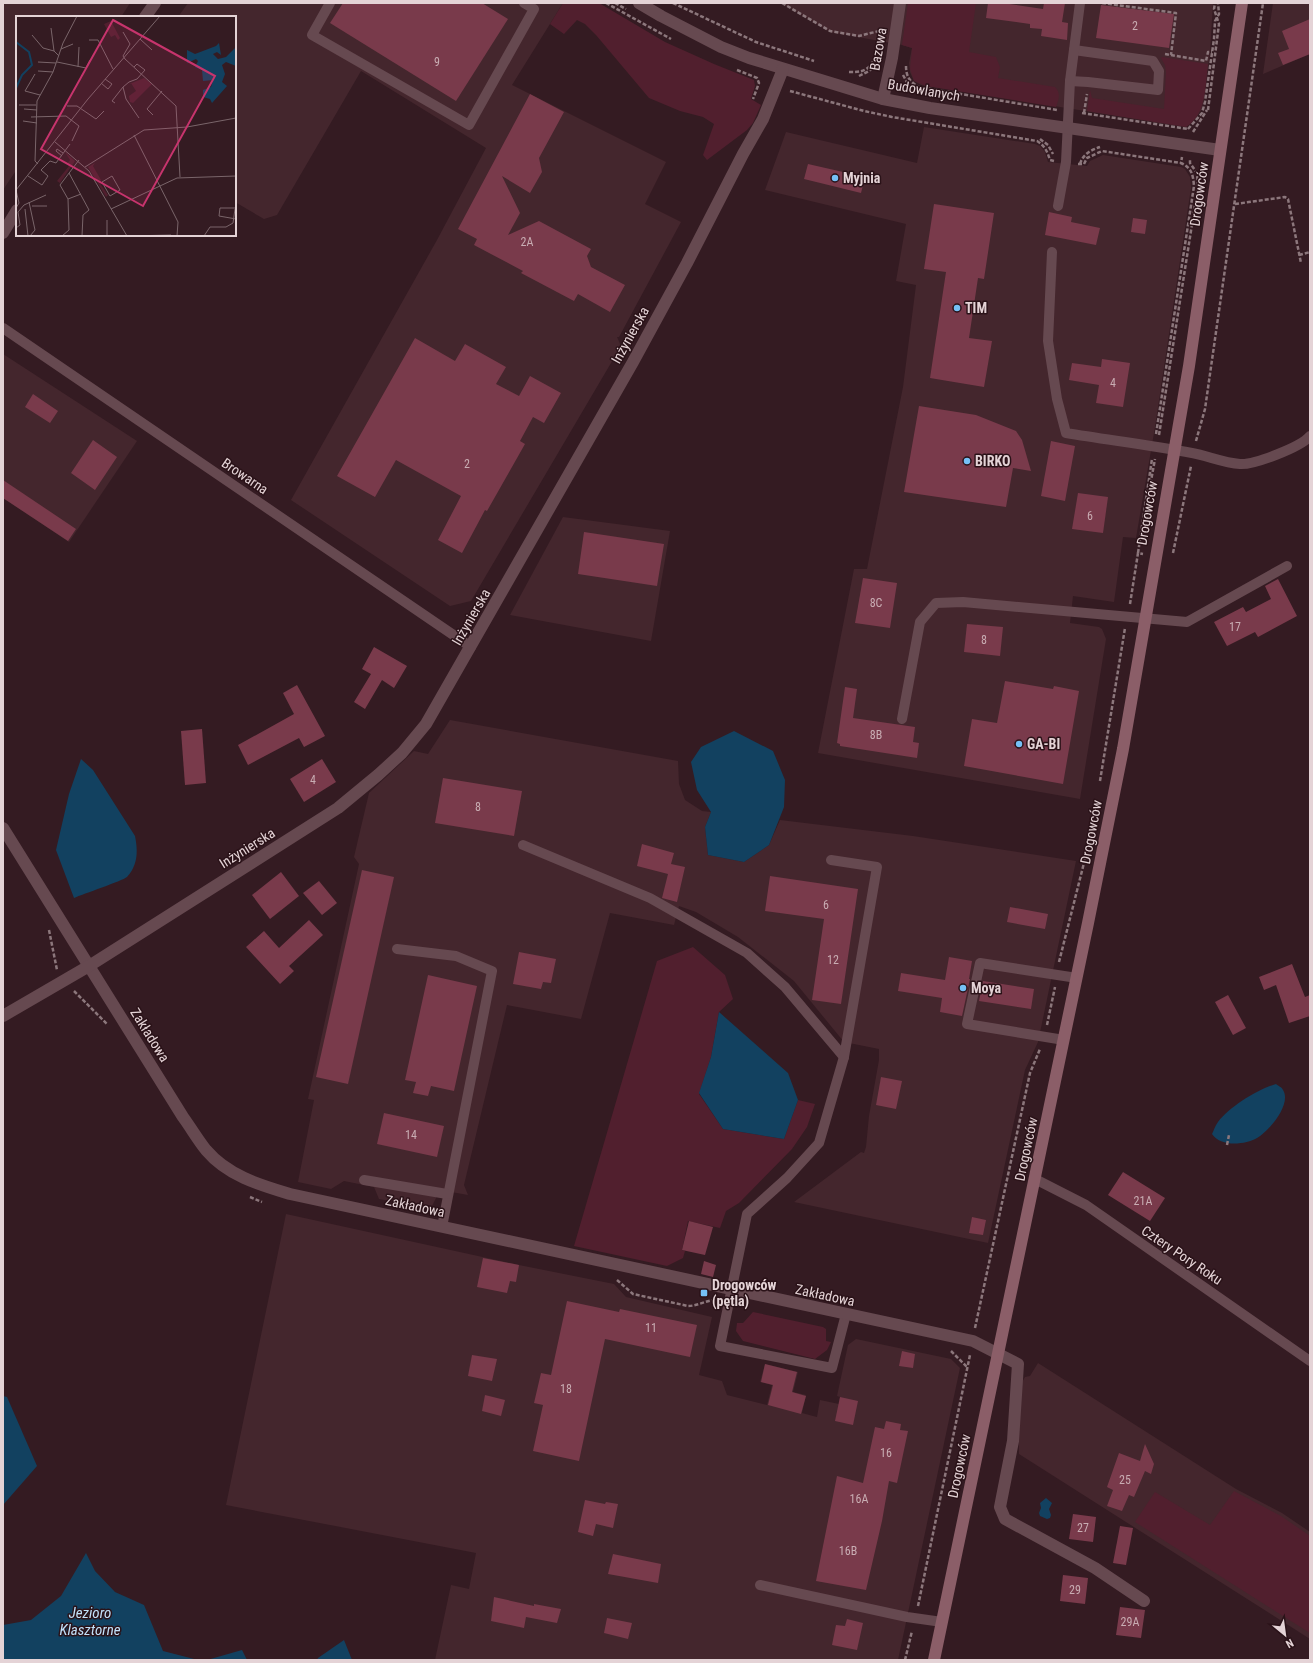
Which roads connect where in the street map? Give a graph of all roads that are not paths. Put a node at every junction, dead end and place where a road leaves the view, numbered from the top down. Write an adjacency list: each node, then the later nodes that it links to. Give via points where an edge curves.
1 (155, 3): 8 (street)
2 (330, 3): 3 (lane, via 312,35 470,125 534,9)
3 (524, 3)
4 (639, 3): 10 (street, Budowlanych, via 721,47)
5 (900, 3): 12 (street, Bazowa, via 892,58)
6 (1080, 3): 9 (lane)
7 (1242, 3): 14 (main road, Drogowców)
8 (146, 16)
9 (1074, 50): 11 (lane); 11 (lane, via 1154,61 1159,70 1158,90)
10 (783, 69): 12 (street, Budowlanych); 24 (street, Inżynierska, via 763,120 687,263)
11 (1070, 81): 13 (lane)
12 (882, 99): 13 (street, Budowlanych)
13 (1068, 128): 14 (street, Budowlanych); 15 (lane, via 1066,162)
14 (1220, 150): 21 (main road, Drogowców, via 1189,366)
15 (1058, 206)
16 (16, 212): 17 (street)
17 (3, 233)
18 (1052, 252): 21 (lane, via 1048,341 1057,399 1066,433)
19 (3, 328): 24 (lane, Browarna)
20 (1310, 436): 21 (lane, via 1290,449 1241,465)
21 (1174, 450): 23 (main road, Drogowców)
22 (1286, 566): 23 (lane, via 1187,622)
23 (1144, 618): 25 (lane, via 963,602 936,603 920,622); 31 (main road, Drogowców, via 1123,749)
24 (471, 647): 30 (street, Inżynierska, via 426,724 402,753 378,776 338,808)
25 (902, 719)
26 (3, 828): 30 (street, Zakładowa)
27 (523, 845): 34 (lane, via 650,898 747,953 785,987)
28 (831, 860): 34 (lane, via 878,867)
29 (397, 949): 37 (lane, via 456,956 492,971)
30 (89, 966): 32 (street, Inżynierska); 38 (street, Zakładowa, via 194,1134 222,1165 253,1182 290,1194)
31 (1077, 978): 33 (main road, Drogowców); 33 (lane, via 980,963 967,1024)
32 (3, 1016)
33 (1064, 1040): 35 (main road, Drogowców)
34 (844, 1057): 39 (lane, via 819,1143 787,1178 747,1214)
35 (1035, 1179): 41 (main road, Drogowców); 42 (lane, Cztery Pory Roku, via 1086,1205)
36 (364, 1180): 37 (lane)
37 (447, 1194): 38 (lane)
38 (442, 1227): 39 (street, Zakładowa)
39 (733, 1290): 40 (street, Zakładowa); 40 (lane, via 720,1346 832,1368)
40 (846, 1314): 41 (street, Zakładowa, via 973,1342)
41 (997, 1354): 44 (street, Zakładowa, via 1018,1364 1014,1442 1000,1507 1002,1514 1095,1568); 45 (main road, Drogowców)
42 (1310, 1361)
43 (760, 1585): 45 (lane, via 907,1617)
44 (1144, 1601)
45 (942, 1622): 46 (main road, Drogowców)
46 (934, 1660)

